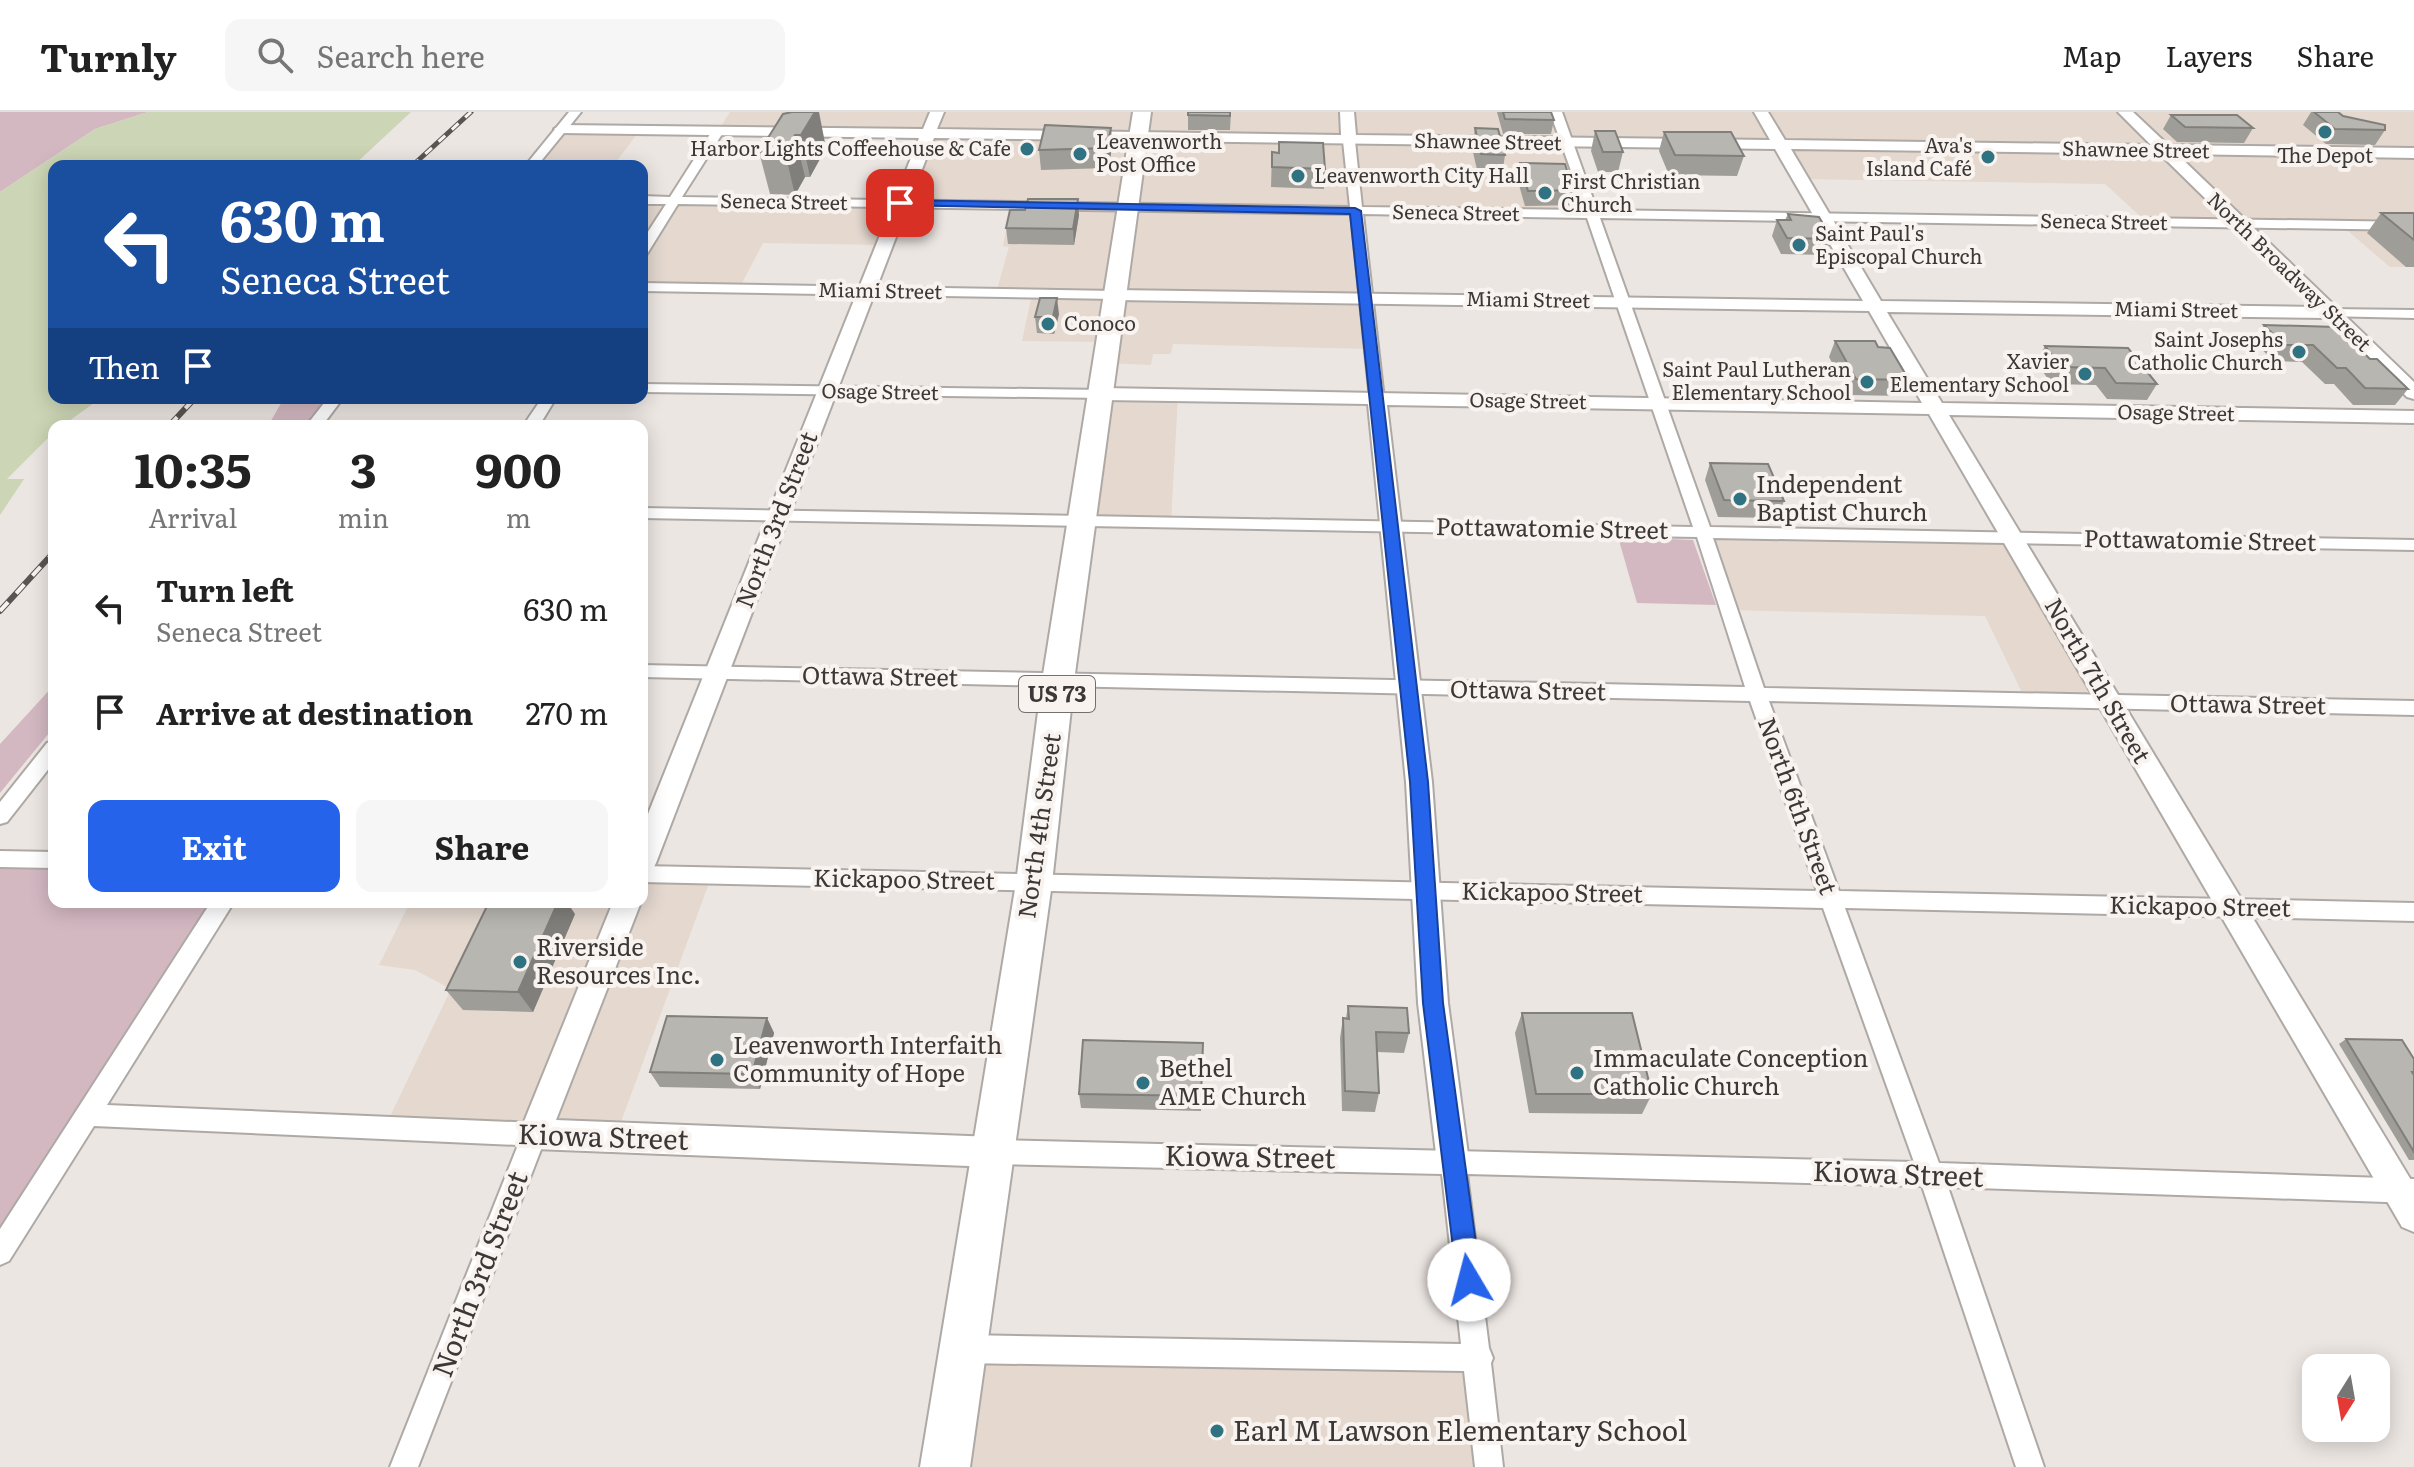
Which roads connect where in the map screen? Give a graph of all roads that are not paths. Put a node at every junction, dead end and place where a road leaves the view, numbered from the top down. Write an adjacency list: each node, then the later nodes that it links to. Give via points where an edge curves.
1 (575, 112): 9 (street)
2 (729, 112): 10 (street)
3 (937, 112): 11 (street, North 3rd Street)
4 (1142, 112): 12 (highway, US 73)
5 (1347, 112): 13 (street)
6 (1556, 112): 14 (street, North 6th Street)
7 (1761, 112): 15 (street, North 7th Street)
8 (2125, 112): 16 (street, North Broadway Street)
9 (561, 129): 10 (street, Shawnee Street); 18 (street)
10 (718, 131): 11 (street, Shawnee Street); 20 (street)
11 (929, 133): 12 (street, Shawnee Street); 21 (street, North 3rd Street)
12 (1139, 137): 13 (street, Shawnee Street); 22 (highway, North 4th Street / US 73)
13 (1349, 141): 14 (street, Shawnee Street); 23 (street)
14 (1567, 143): 15 (street, Shawnee Street); 24 (street, North 6th Street)
15 (1780, 146): 16 (street, Shawnee Street); 25 (street, North 7th Street)
16 (2165, 151): 17 (street, Shawnee Street); 26 (street, North Broadway Street)
17 (2414, 153)
18 (536, 160)
19 (648, 200): 20 (street, Seneca Street)
20 (674, 201): 21 (street, Seneca Street); 28 (street)
21 (900, 203): 22 (street, Seneca Street); 30 (street, North 3rd Street)
22 (1128, 208): 23 (street, Seneca Street); 31 (highway, North 4th Street / US 73)
23 (1355, 211): 24 (street, Seneca Street); 32 (street)
24 (1593, 215): 25 (street, Seneca Street); 33 (street, North 6th Street)
25 (1823, 218): 26 (street, Seneca Street); 34 (street, North 7th Street)
26 (2238, 223): 27 (street, Seneca Street); 35 (street, North Broadway Street)
27 (2414, 226)
28 (648, 242)
29 (648, 287): 30 (street, Miami Street)
30 (866, 291): 31 (street, Miami Street); 38 (street, North 3rd Street)
31 (1115, 295): 32 (street, Miami Street); 40 (highway, North 4th Street / US 73)
32 (1365, 299): 33 (street, Miami Street); 41 (street)
33 (1622, 302): 34 (street, Miami Street); 42 (street, North 6th Street)
34 (1875, 305): 35 (street, Miami Street); 44 (street, North 7th Street)
35 (2329, 313): 36 (street, Miami Street); 39 (street, North Broadway Street)
36 (2414, 314)
37 (648, 388): 38 (street, Osage Street)
38 (827, 391): 40 (street, Osage Street); 48 (street, North 3rd Street)
39 (2414, 393)
40 (1103, 394): 41 (street, Osage Street); 49 (highway, North 4th Street / US 73)
41 (1377, 399): 42 (street, Osage Street); 50 (street)
42 (1660, 402): 44 (street, Osage Street); 51 (street, North 6th Street)
43 (331, 404): 46 (street)
44 (1937, 408): 45 (street, Osage Street); 52 (street, North 7th Street)
45 (2414, 417)
46 (319, 420)
47 (648, 513): 48 (street, Pottawatomie Street)
48 (779, 515): 49 (street, Pottawatomie Street); 55 (street, North 3rd Street)
49 (1081, 520): 50 (street, Pottawatomie Street); 56 (highway, North 4th Street / US 73)
50 (1391, 526): 51 (street, Pottawatomie Street); 57 (street)
51 (1704, 532): 52 (street, Pottawatomie Street); 58 (street, North 6th Street)
52 (2012, 537): 53 (street, Pottawatomie Street); 59 (street, North 7th Street)
53 (2414, 545)
54 (648, 671): 55 (street, Ottawa Street)
55 (717, 673): 56 (street, Ottawa Street); 63 (street, North 3rd Street)
56 (1058, 681): 57 (street, Ottawa Street); 67 (highway, North 4th Street / US 73)
57 (1409, 689): 58 (street, Ottawa Street); 68 (street)
58 (1757, 695): 59 (street, Ottawa Street); 69 (street, North 6th Street)
59 (2109, 703): 60 (street, Ottawa Street); 70 (street, North 7th Street)
60 (2414, 708)
61 (48, 756): 62 (street)
62 (0, 816)
63 (648, 848)
64 (0, 859): 65 (street)
65 (48, 860)
66 (648, 874): 67 (street, Kickapoo Street)
67 (1034, 883): 68 (street, Kickapoo Street); 76 (highway, North 4th Street / US 73)
68 (1424, 891): 69 (street, Kickapoo Street); 77 (street)
69 (1831, 898): 70 (street, Kickapoo Street); 78 (street, North 6th Street)
70 (2228, 907): 73 (street, Kickapoo Street); 79 (street, North 7th Street)
71 (219, 908): 74 (street)
72 (625, 908): 75 (street, North 3rd Street)
73 (2414, 912)
74 (87, 1115): 75 (street, Kiowa Street); 81 (street)
75 (535, 1134): 76 (street, Kiowa Street); 84 (street, North 3rd Street)
76 (994, 1152): 77 (street, Kiowa Street); 82 (highway, North 4th Street / US 73)
77 (1453, 1162): 78 (street, Kiowa Street); 83 (street)
78 (1931, 1175): 79 (street, Kiowa Street); 87 (street, North 6th Street)
79 (2406, 1190): 80 (street, North 7th Street)
80 (2414, 1216)
81 (0, 1252)
82 (963, 1349): 83 (street); 85 (highway, North 4th Street / US 73)
83 (1479, 1358): 86 (street)
84 (404, 1467)
85 (945, 1467)
86 (1489, 1467)
87 (2030, 1467)

